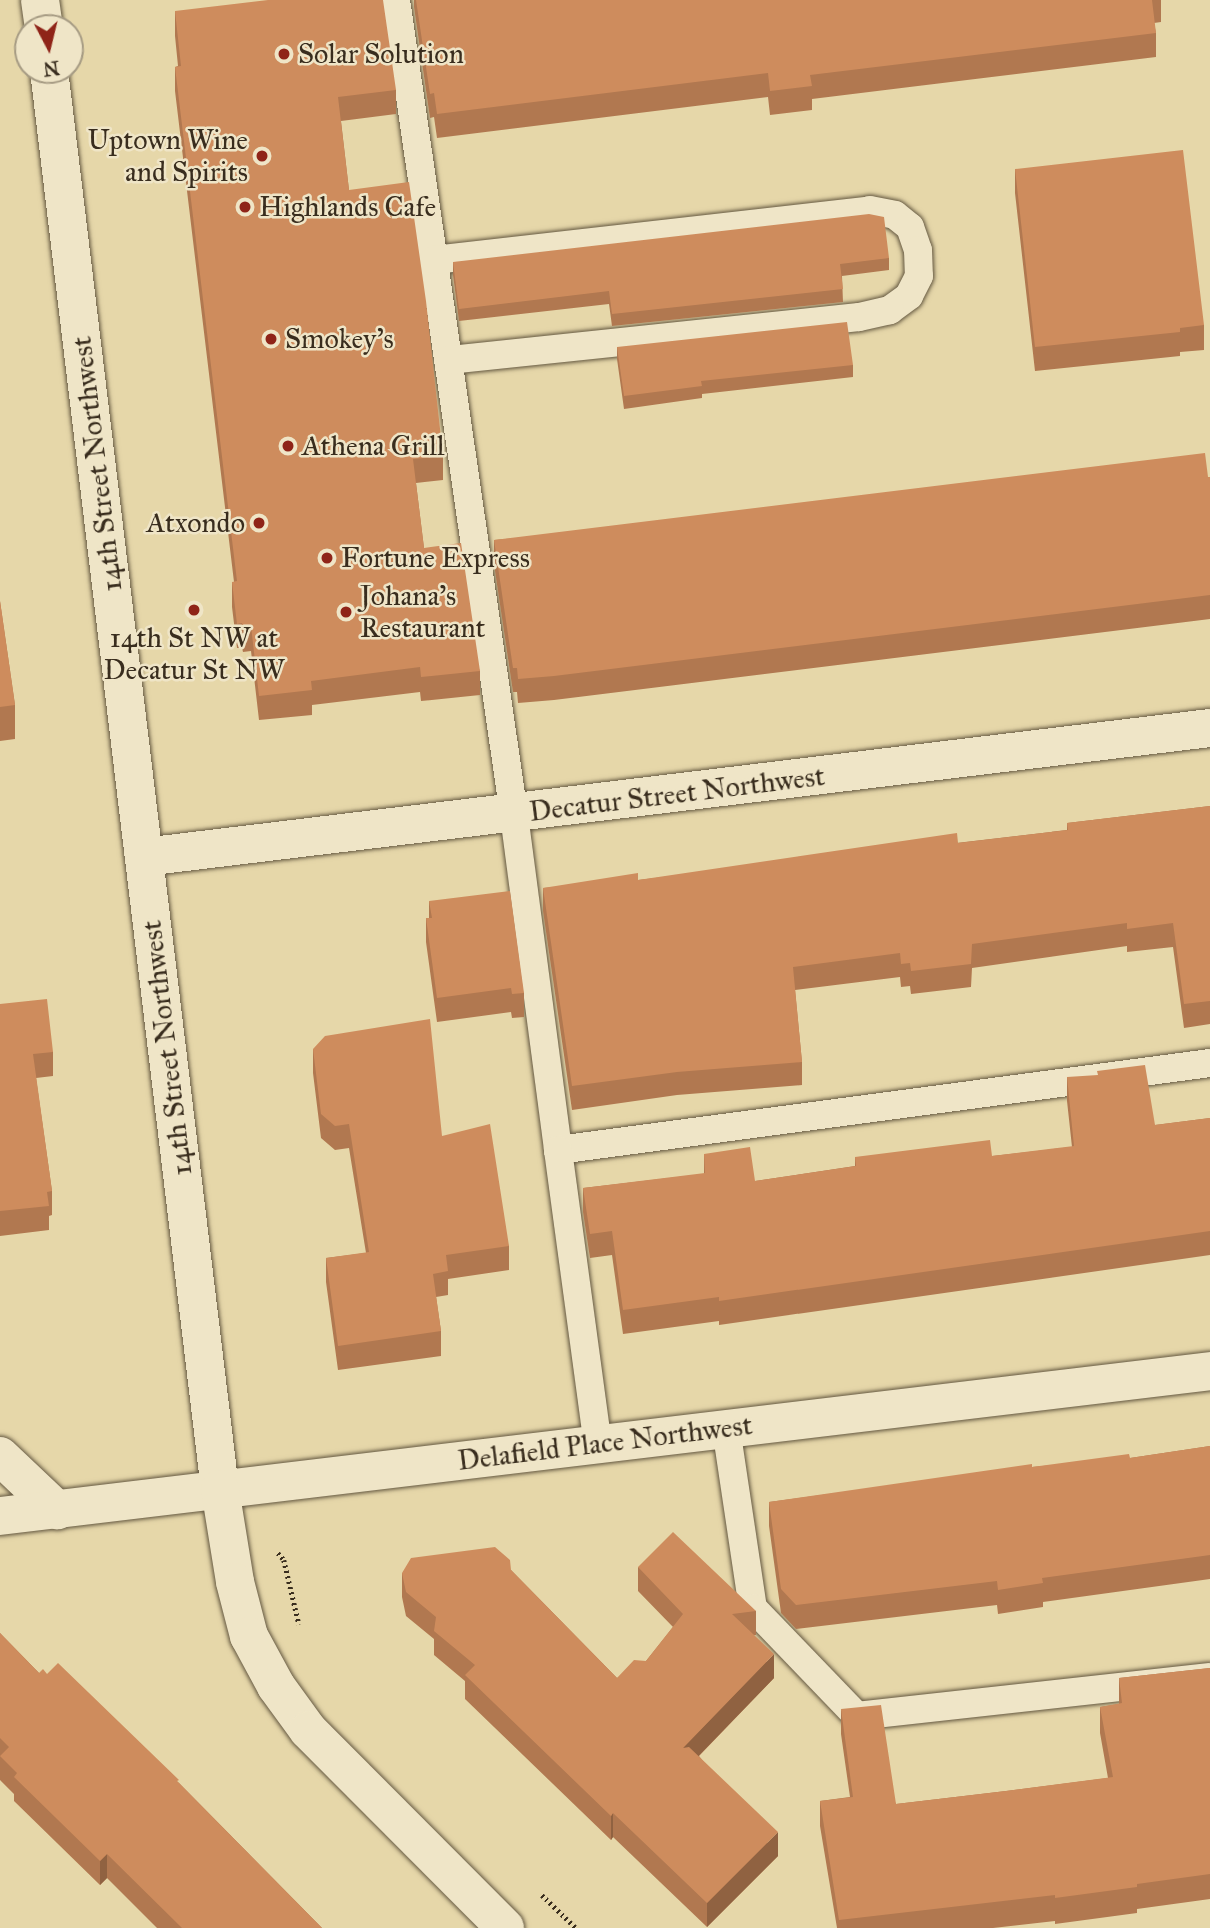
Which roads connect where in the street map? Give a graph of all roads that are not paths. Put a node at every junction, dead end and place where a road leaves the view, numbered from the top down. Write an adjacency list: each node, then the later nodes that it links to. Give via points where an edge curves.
1 (396, 0): 3 (lane)
2 (51, 84): 7 (street, 14th Street Northwest)
3 (434, 260): 4 (lane); 4 (lane, via 870,210 895,215 910,227 918,250 919,276 909,296 890,310)
4 (448, 360): 6 (lane)
5 (1210, 728): 6 (street, Decatur Street Northwest)
6 (514, 815): 7 (street, Decatur Street Northwest); 9 (lane)
7 (144, 857): 14 (street, 14th Street Northwest)
8 (1210, 1063): 9 (lane)
9 (558, 1150): 12 (lane)
10 (1210, 1371): 11 (street, Delafield Place Northwest)
11 (726, 1428): 12 (street, Delafield Place Northwest); 17 (lane, via 753,1608 857,1716)
12 (598, 1444): 14 (street, Delafield Place Northwest)
13 (0, 1456): 15 (street)
14 (220, 1489): 15 (street, Delafield Place Northwest); 18 (street, 14th Street Northwest, via 249,1636 276,1686 308,1731)
15 (57, 1510): 16 (street, Delafield Place Northwest)
16 (0, 1516)
17 (1210, 1677)
18 (505, 1928)

